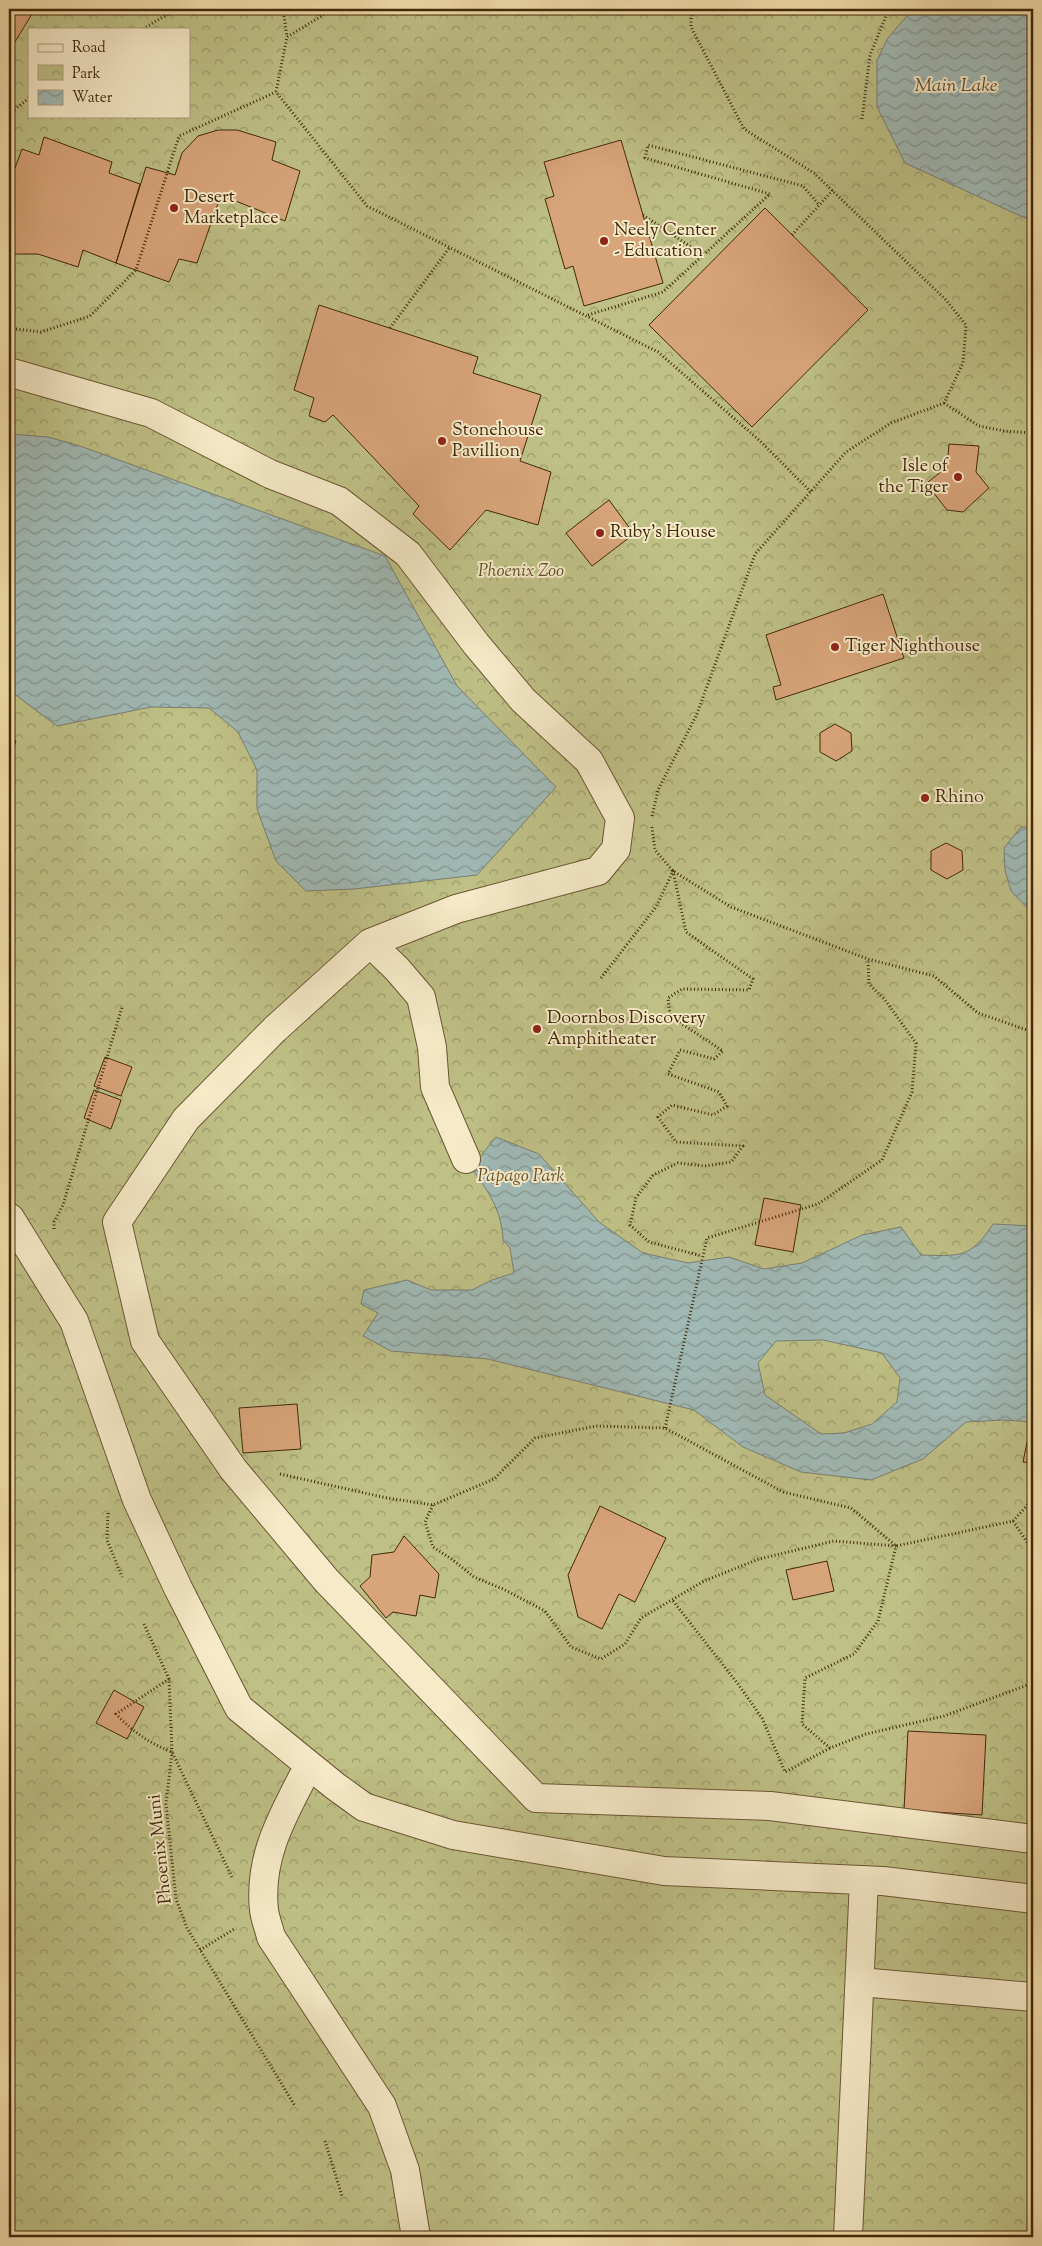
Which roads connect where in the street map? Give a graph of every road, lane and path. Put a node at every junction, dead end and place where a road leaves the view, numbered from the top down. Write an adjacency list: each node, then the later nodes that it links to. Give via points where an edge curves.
1 (176, 9): 6 (path)
2 (283, 9): 7 (path)
3 (333, 9): 7 (path)
4 (691, 9): 12 (path, via 692,27 744,129 814,173)
5 (889, 9): 11 (path, via 870,56)
6 (145, 28)
7 (287, 37): 8 (path)
8 (276, 92): 16 (path, via 367,206); 19 (path, via 179,136 136,270 90,316 41,332)
9 (28, 99): 10 (path)
10 (9, 114)
11 (862, 119)
12 (833, 190): 13 (path); 22 (path, via 946,300 966,325 963,363)
13 (819, 205): 15 (path); 17 (path, via 803,186 648,145 645,158 770,194)
14 (643, 215): 17 (path)
15 (792, 235)
16 (450, 247): 18 (path); 20 (path)
17 (703, 255): 18 (path, via 663,292)
18 (587, 315): 24 (path, via 658,352 760,441)
19 (9, 328)
20 (390, 328)
21 (12, 373): 26 (lane, via 151,413 270,474 339,501 408,554 523,700 590,761 620,818 616,849 598,871 456,909)
22 (944, 403): 23 (path, via 979,426); 24 (path, via 891,423 846,452)
23 (1033, 432)
24 (811, 492): 25 (path, via 755,554 697,714 658,790 651,821 656,850)
25 (673, 871): 27 (path, via 731,907); 28 (path, via 656,907); 34 (path, via 686,932 753,979 749,990 682,989 668,998 670,1016 723,1051 714,1059 680,1050 668,1074 719,1092 727,1106 713,1115 672,1105 658,1118 676,1142 743,1146 731,1162 706,1166 678,1163 653,1175 636,1198 630,1225 649,1242)
26 (370, 943): 31 (lane, via 421,997 432,1047 435,1087); 49 (lane, via 275,1030 186,1120 117,1222 145,1341 234,1469 326,1580 536,1798 770,1806)
27 (868, 959): 30 (path, via 934,976 978,1013); 34 (path, via 869,984 916,1043 912,1092 882,1160 818,1204 707,1238)
28 (601, 978)
29 (122, 1007): 33 (path, via 63,1205 54,1222)
30 (1033, 1032)
31 (466, 1159)
32 (9, 1219): 48 (lane, via 74,1321 137,1500 239,1708)
33 (54, 1232)
34 (702, 1256): 35 (path)
35 (665, 1428): 38 (path, via 596,1426 535,1438 494,1479); 40 (path, via 783,1492 851,1508)
36 (278, 1474): 38 (path)
37 (1033, 1499): 39 (path)
38 (434, 1505): 42 (path, via 425,1522 433,1546 474,1577 545,1611 571,1647 601,1658 625,1644 641,1618)
39 (1013, 1521): 40 (path); 41 (path)
40 (896, 1546): 42 (path, via 834,1540 759,1559 704,1581); 46 (path, via 878,1622 854,1654 805,1678 802,1724)
41 (1033, 1551)
42 (673, 1601): 46 (path, via 762,1718 786,1772)
43 (144, 1624): 44 (path, Phoenix Muni)
44 (169, 1679): 47 (path, Phoenix Muni); 47 (path, via 116,1714 150,1743)
45 (1033, 1683): 46 (path, via 944,1716 866,1734)
46 (830, 1748)
47 (172, 1752): 51 (path, via 232,1877); 54 (path, Phoenix Muni, via 166,1804 176,1899)
48 (309, 1765): 50 (lane, via 364,1807 452,1835 664,1870); 62 (lane, via 274,1833 266,1866 264,1910 271,1937 382,2106 404,2170)
49 (1033, 1839)
50 (864, 1880): 52 (lane); 55 (lane)
51 (233, 1886)
52 (1033, 1899)
53 (235, 1920): 54 (path, via 236,1929)
54 (200, 1950): 57 (path, Phoenix Muni)
55 (860, 1982): 56 (lane); 63 (lane)
56 (1033, 1997)
57 (295, 2106)
58 (325, 2141): 59 (path)
59 (342, 2196)
60 (350, 2232): 61 (path)
61 (350, 2237)
62 (416, 2237)
63 (848, 2237)

